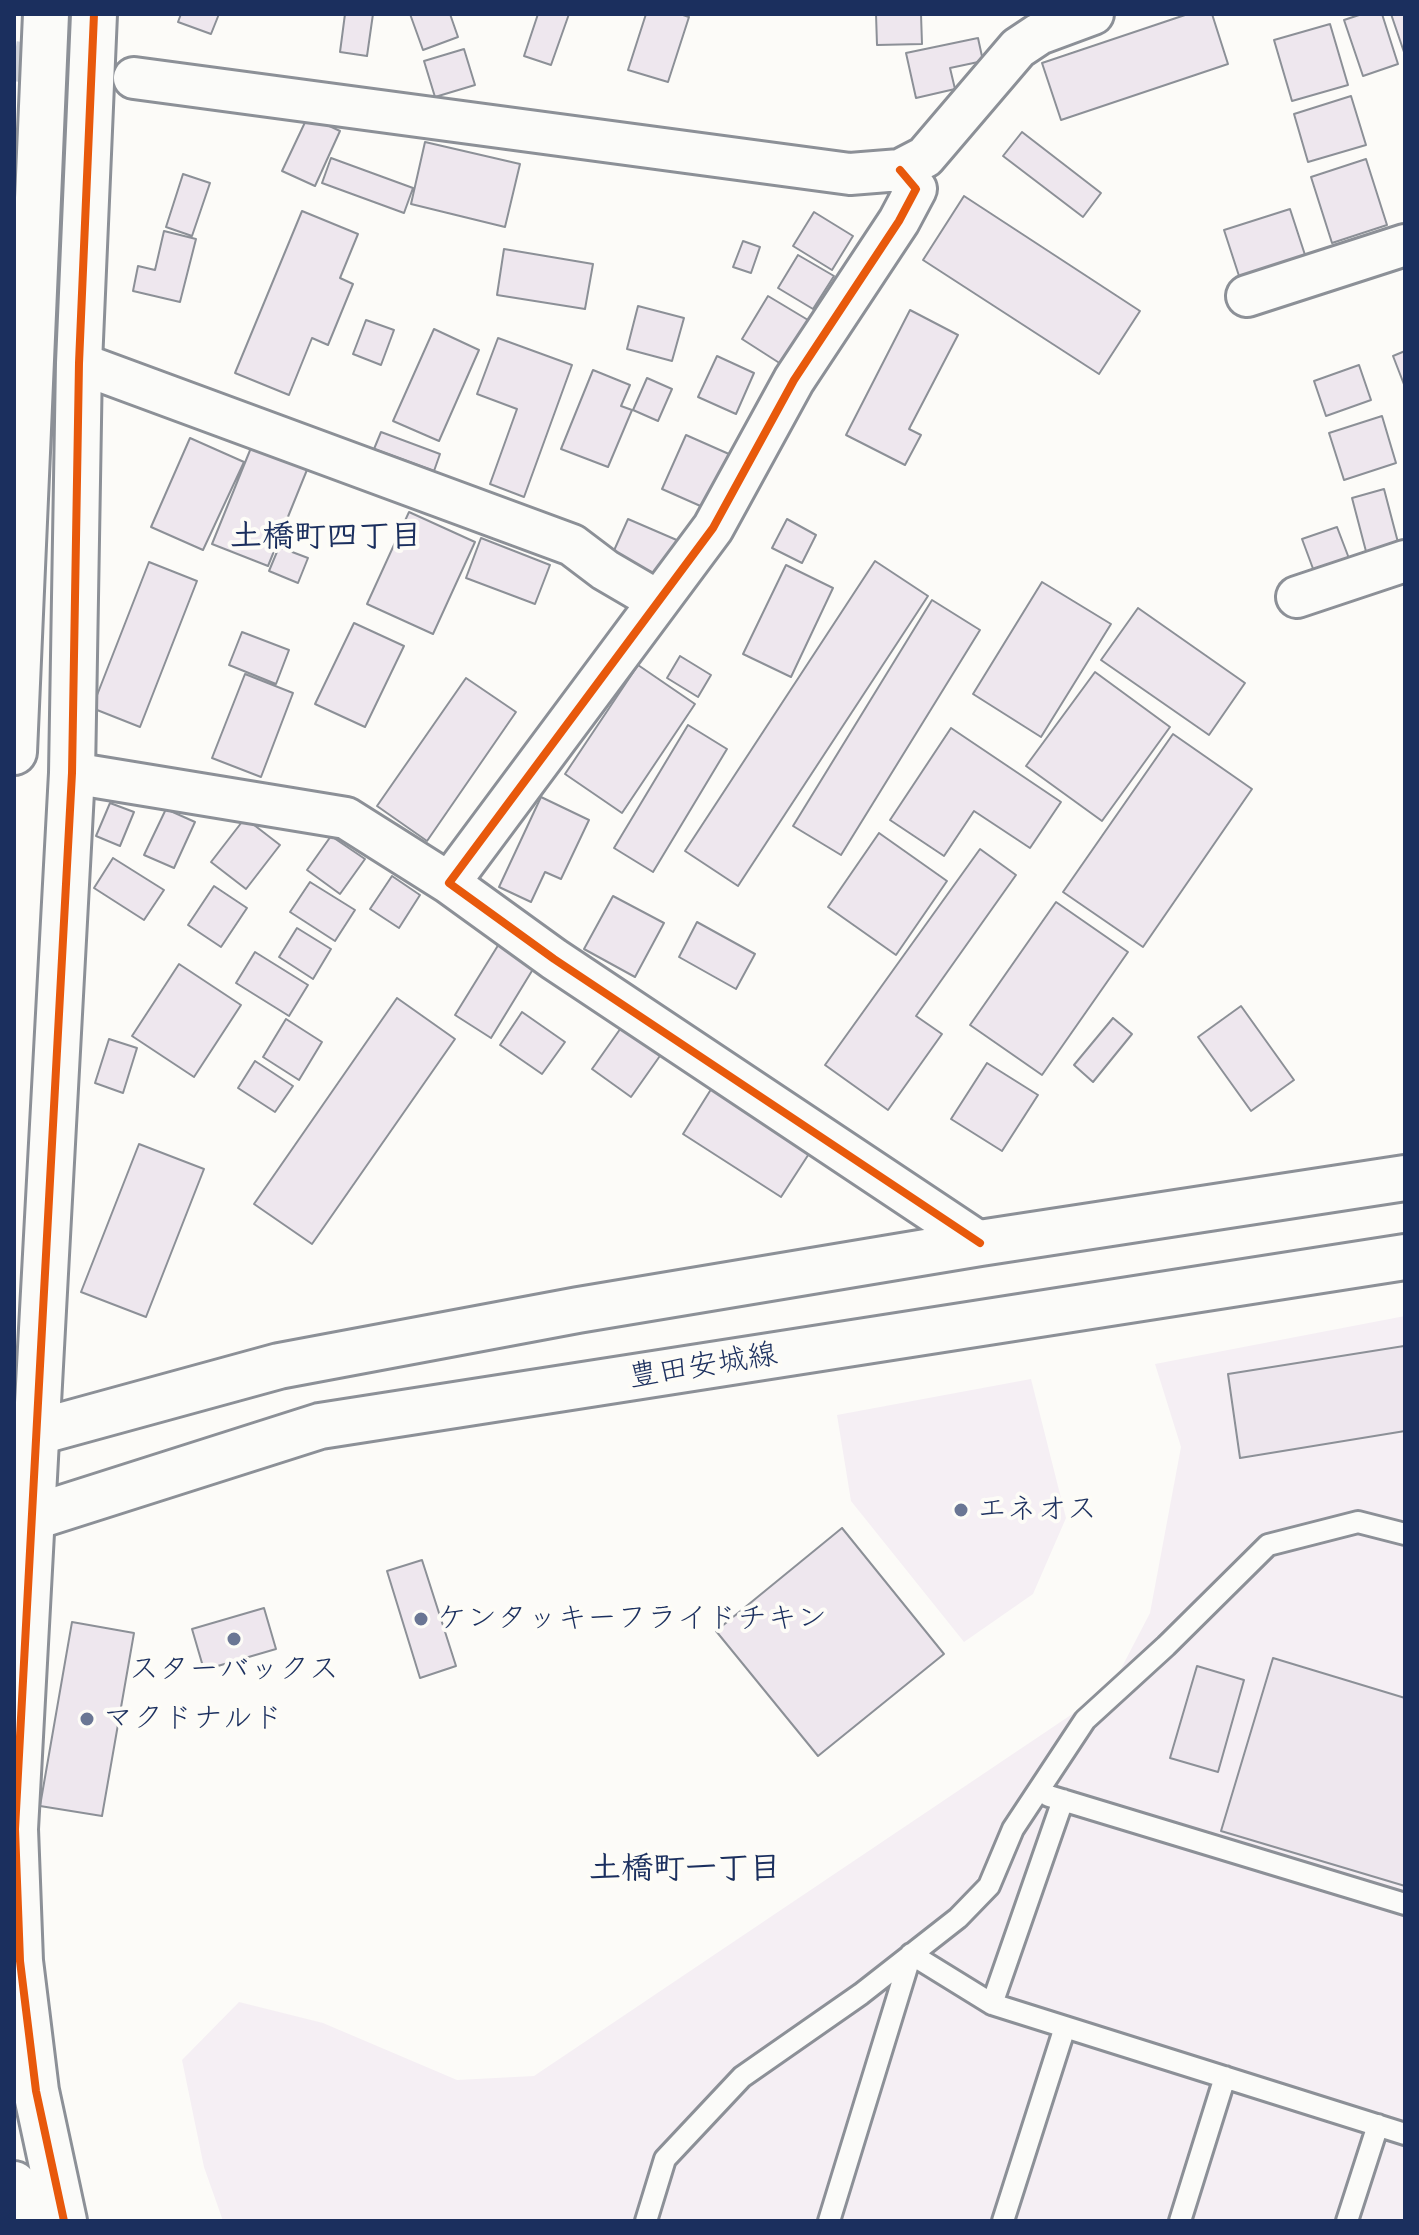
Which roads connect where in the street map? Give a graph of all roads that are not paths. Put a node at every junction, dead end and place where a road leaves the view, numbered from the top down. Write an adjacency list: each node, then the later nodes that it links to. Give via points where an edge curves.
1 (46, 14): 13 (street)
2 (94, 14): 9 (street)
3 (1093, 14): 4 (street)
4 (1036, 24): 6 (street, via 925,157)
5 (134, 78): 6 (street, via 850,174)
6 (900, 170): 12 (street, via 916,189 899,221 794,380 713,528)
7 (1405, 245): 8 (street)
8 (1247, 296)
9 (79, 363): 12 (street, via 572,545); 14 (street)
10 (1405, 561): 11 (street)
11 (1297, 597)
12 (658, 601): 15 (street)
13 (14, 752)
14 (72, 773): 15 (street, via 346,818); 19 (street)
15 (449, 883): 17 (street)
16 (1405, 1178): 17 (street)
17 (980, 1243): 19 (street, via 279,1366)
18 (1405, 1257): 20 (street, 豊田安城線, via 320,1426)
19 (26, 1437): 20 (street)
20 (22, 1522): 33 (street, via 15,1829 20,1961 36,2091)
21 (1405, 1534): 22 (lane, via 1358,1522 1268,1545 1085,1720)
22 (1037, 1792): 23 (lane); 25 (lane, via 1013,1829 989,1886)
23 (1063, 1800): 24 (lane); 26 (lane)
24 (1405, 1904)
25 (911, 1954): 26 (lane); 34 (lane, via 742,2077 665,2159); 35 (lane)
26 (992, 2004): 27 (lane)
27 (1065, 2027): 28 (lane); 36 (lane)
28 (1225, 2077): 29 (lane); 37 (lane)
29 (1378, 2125): 30 (lane); 38 (lane)
30 (1405, 2134)
31 (14, 2184): 32 (street)
32 (22, 2221)
33 (64, 2221)
34 (646, 2221)
35 (829, 2221)
36 (1003, 2221)
37 (1180, 2221)
38 (1347, 2221)

